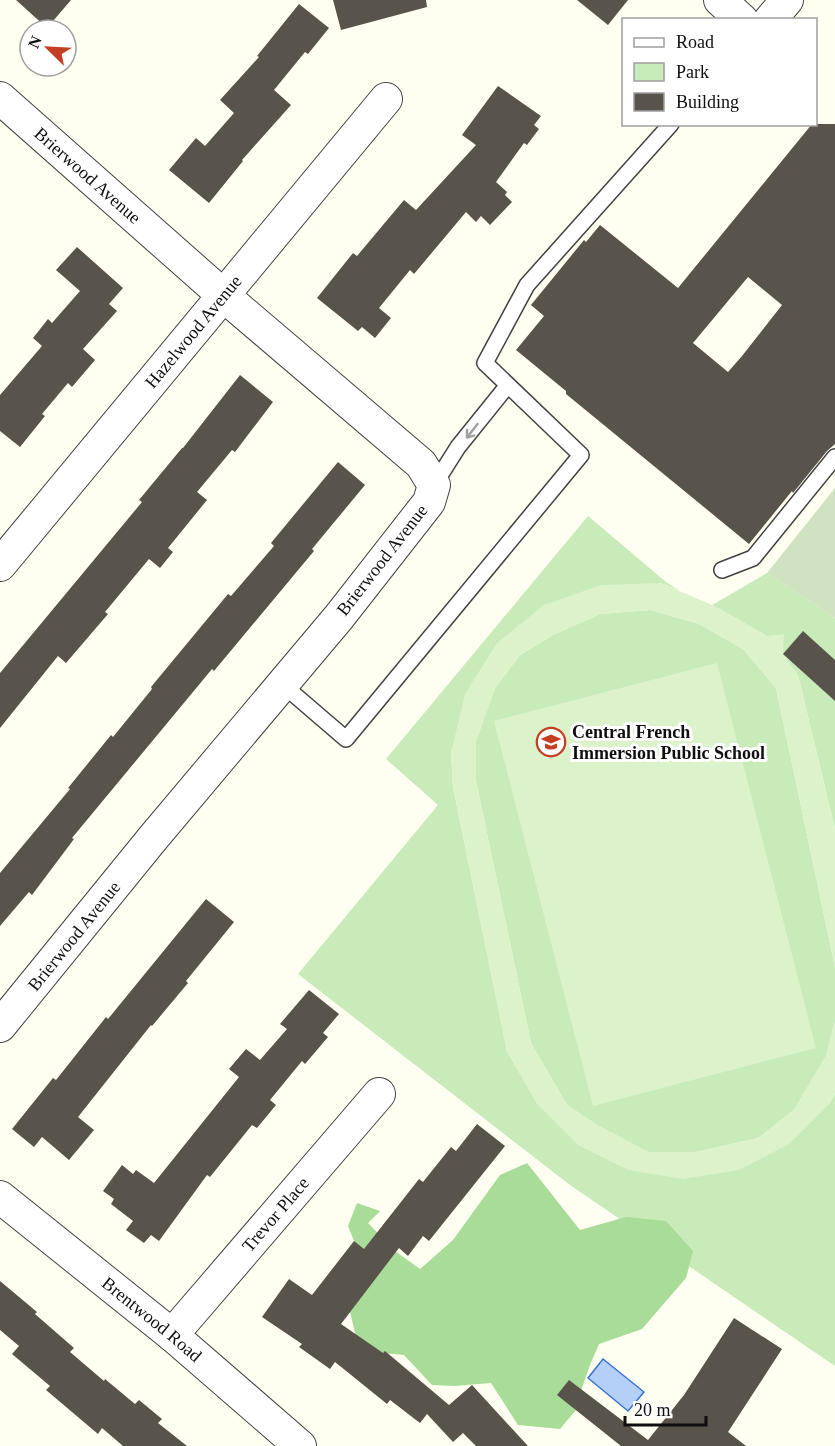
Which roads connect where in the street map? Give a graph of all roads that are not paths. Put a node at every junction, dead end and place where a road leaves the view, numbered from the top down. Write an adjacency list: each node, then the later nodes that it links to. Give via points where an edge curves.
1 (720, 0): 3 (street)
2 (787, 0): 4 (street)
3 (740, 18)
4 (772, 18)
5 (0, 98): 8 (street, Brierwood Avenue)
6 (386, 99): 8 (street, Hazelwood Avenue)
7 (669, 126): 9 (lane, via 527,285 485,363)
8 (224, 296): 11 (street, Brierwood Avenue, via 421,464); 12 (street, Hazelwood Avenue)
9 (508, 385): 11 (lane, one-way to 11, via 458,447); 14 (lane, via 581,455 346,739)
10 (835, 457): 13 (lane, via 753,558)
11 (434, 485): 14 (street, Brierwood Avenue, via 420,514)
12 (0, 565)
13 (722, 570)
14 (282, 684): 15 (street, Brierwood Avenue)
15 (0, 1026)
16 (379, 1094): 18 (street, Trevor Place)
17 (0, 1197): 18 (street, Brentwood Road)
18 (172, 1335): 19 (street, Brentwood Road)
19 (300, 1446)

